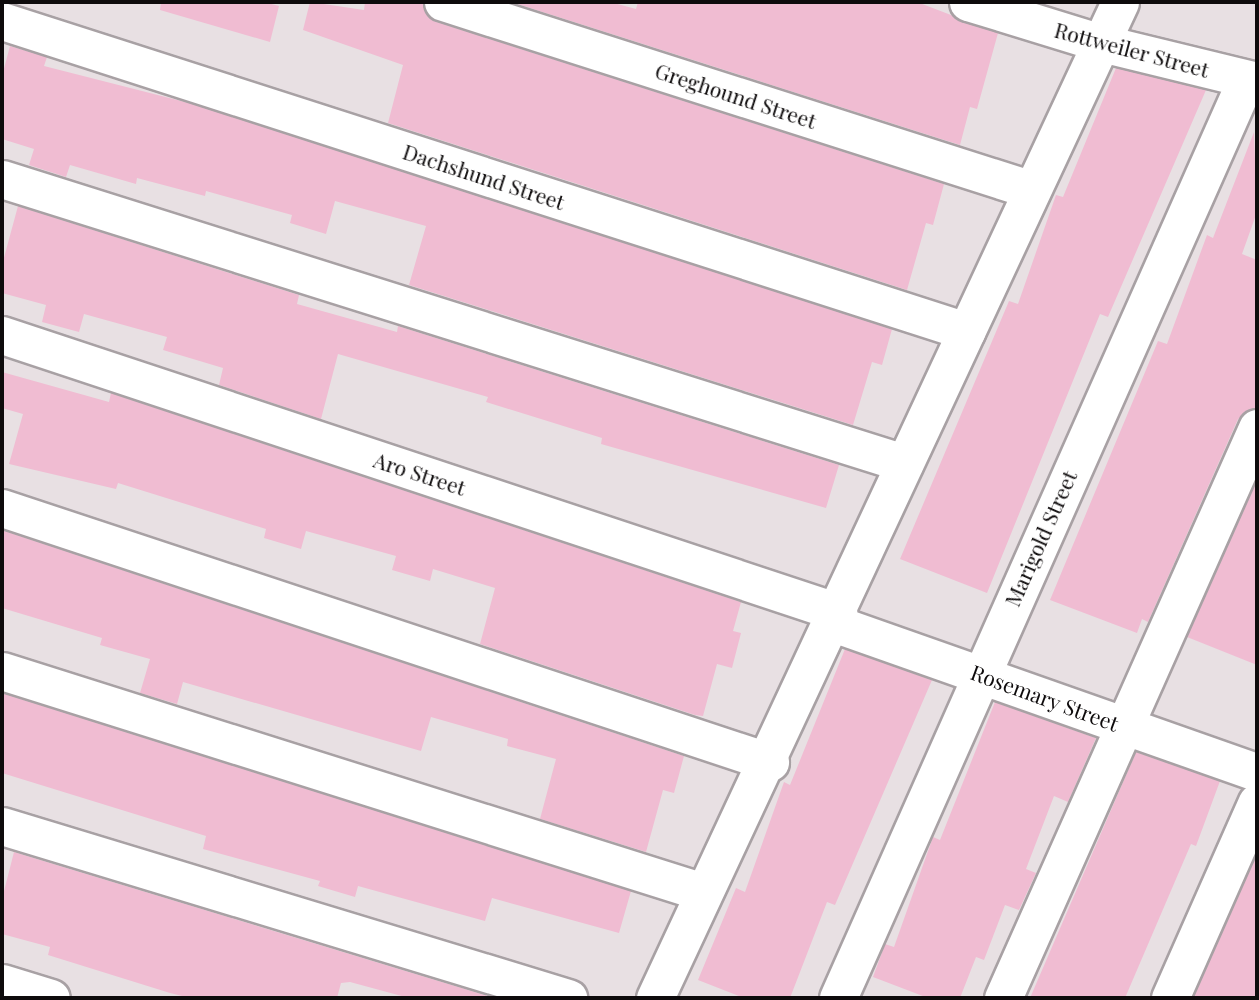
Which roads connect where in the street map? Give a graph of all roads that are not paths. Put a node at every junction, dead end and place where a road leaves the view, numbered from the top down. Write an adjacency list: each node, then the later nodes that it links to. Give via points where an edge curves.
1 (443, 2): 8 (street, Greghound Street)
2 (968, 2): 5 (street, Rottweiler Street)
3 (1120, 2): 5 (street)
4 (2, 21): 9 (street, Dachshund Street)
5 (1101, 43): 6 (street, Rottweiler Street); 8 (street)
6 (1252, 80): 16 (street, Marigold Street)
7 (2, 179): 12 (street)
8 (1029, 189): 9 (street)
9 (966, 331): 12 (street)
10 (2, 335): 14 (street, Aro Street)
11 (1257, 428): 17 (street)
12 (904, 463): 14 (street)
13 (2, 508): 18 (street)
14 (835, 617): 16 (street, Rosemary Street); 18 (street)
15 (2, 671): 22 (street)
16 (979, 673): 17 (street, Rosemary Street); 27 (street, Marigold Street)
17 (1123, 726): 19 (street, Rosemary Street); 28 (street)
18 (769, 762): 22 (street)
19 (1257, 772)
20 (1257, 802): 29 (street)
21 (2, 826): 25 (street)
22 (703, 892): 26 (street)
23 (2, 983): 24 (street)
24 (51, 998)
25 (568, 998)
26 (655, 998)
27 (838, 998)
28 (1003, 998)
29 (1170, 998)

